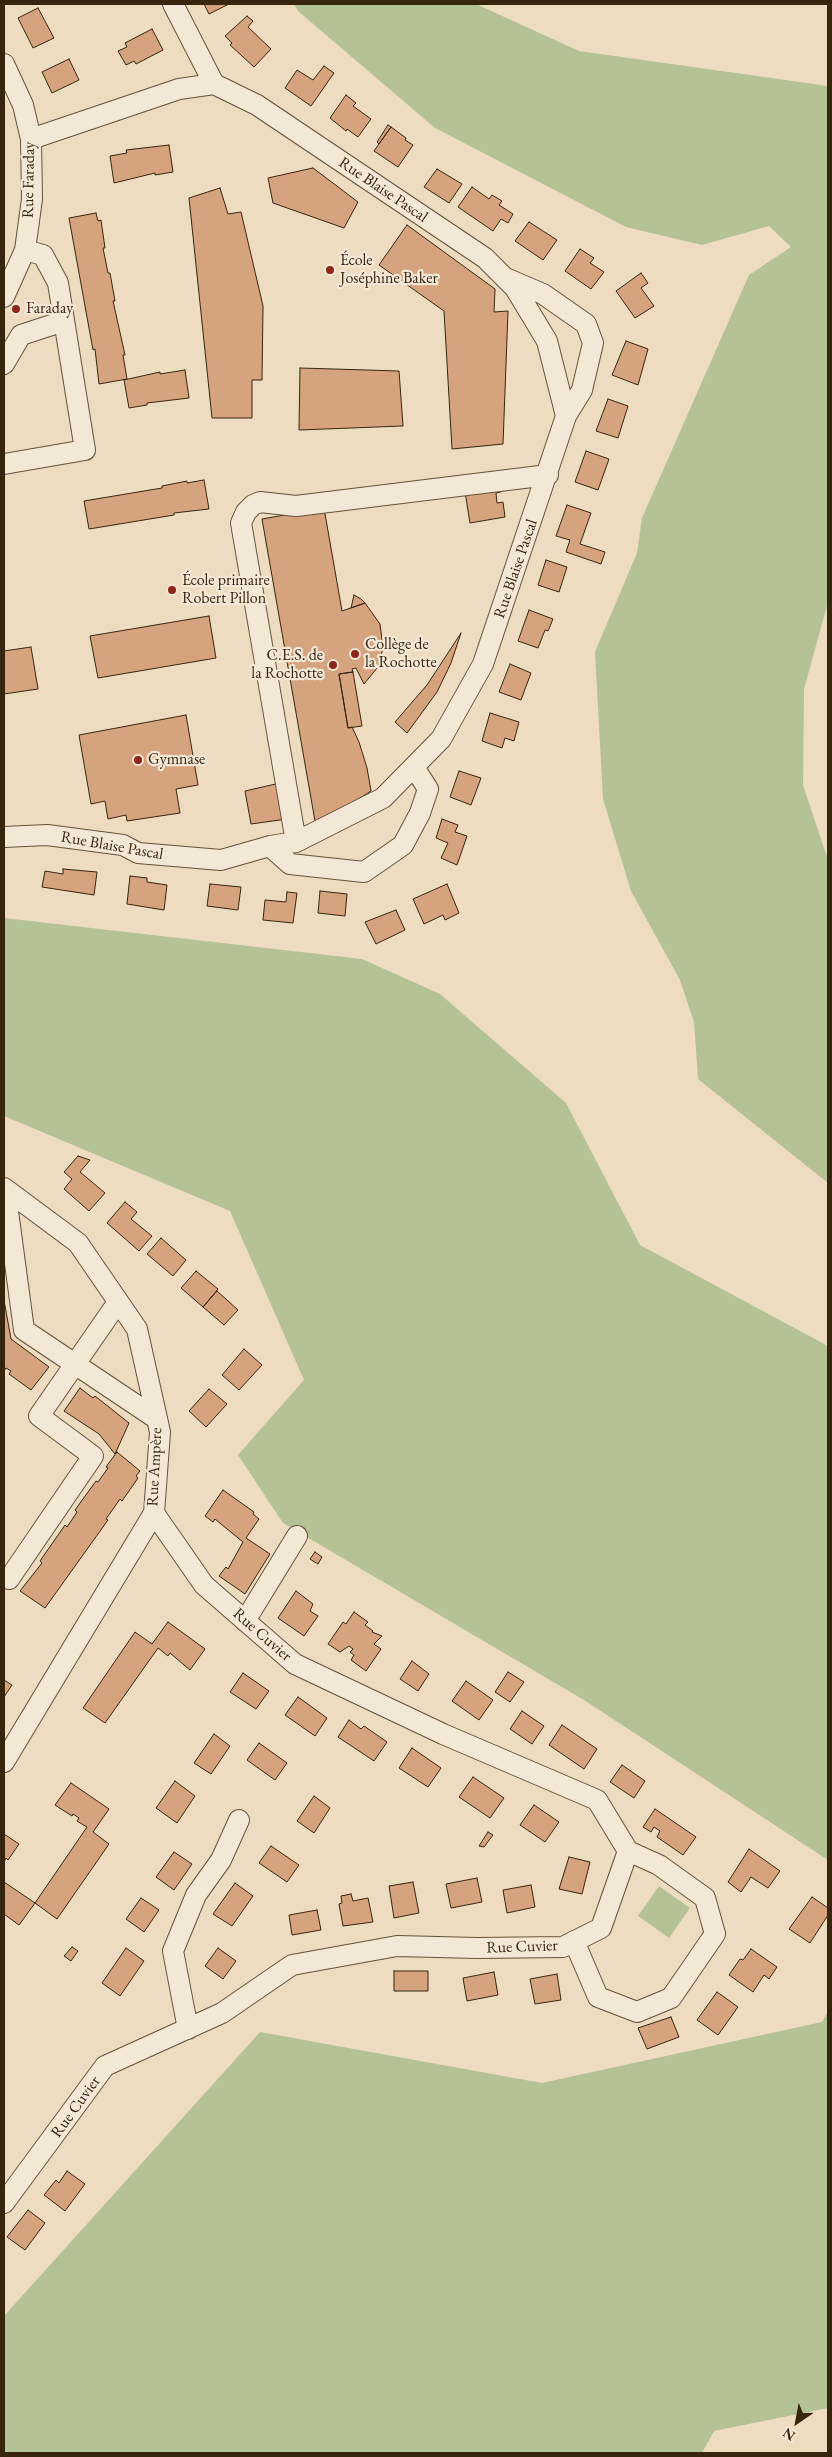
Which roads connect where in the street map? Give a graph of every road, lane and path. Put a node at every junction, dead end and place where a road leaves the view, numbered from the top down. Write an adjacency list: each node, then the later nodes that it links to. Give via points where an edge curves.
1 (173, 4): 3 (street)
2 (4, 64): 4 (street, Rue Faraday, via 23,105)
3 (214, 84): 4 (street, via 179,89); 6 (street, Rue Blaise Pascal, via 258,105 485,258)
4 (31, 139): 5 (street, Rue Faraday, via 32,199)
5 (25, 250): 7 (street, Rue Faraday); 8 (street, via 43,254 58,283)
6 (505, 278): 10 (street, Rue Blaise Pascal, via 516,288 547,341); 10 (street, via 543,294 586,324 593,343 582,390)
7 (4, 297)
8 (64, 321): 9 (street, via 22,335); 11 (street, via 85,450)
9 (4, 364)
10 (566, 416): 12 (street, Rue Blaise Pascal)
11 (4, 464)
12 (548, 475): 13 (street, Rue Blaise Pascal, via 483,664 441,739); 15 (street, via 296,506 260,502 246,512 241,523)
13 (414, 767): 15 (street, Rue Blaise Pascal, via 383,798); 16 (street, via 428,789 420,813 403,846 364,872 290,864)
14 (4, 836): 16 (street, Rue Blaise Pascal, via 47,835 123,845 138,854 221,860)
15 (296, 842): 16 (street, Rue Blaise Pascal)
16 (270, 846)
17 (4, 1188): 18 (street, Rue Ampère, via 78,1243); 19 (street, via 24,1330)
18 (118, 1302): 19 (street); 20 (street, Rue Ampère, via 137,1329)
19 (76, 1363): 20 (street); 23 (street, via 39,1416 94,1456)
20 (157, 1419): 21 (street, Rue Ampère, via 160,1432)
21 (154, 1513): 24 (street, Rue Cuvier, via 204,1585); 25 (street, Rue Ampère)
22 (296, 1536): 24 (street)
23 (9, 1578)
24 (245, 1621): 27 (street, Rue Cuvier, via 295,1664 443,1734 596,1800)
25 (4, 1762)
26 (239, 1820): 29 (street, via 221,1860 196,1895 173,1951)
27 (628, 1851): 28 (street, Rue Cuvier, via 601,1928); 28 (street, via 659,1865 704,1898 715,1934 671,1998 637,2012 598,1997)
28 (574, 1942): 29 (street, Rue Cuvier, via 554,1947 397,1946 292,1965 222,2013)
29 (188, 2029): 30 (street, Rue Cuvier, via 105,2066)
30 (4, 2203)

